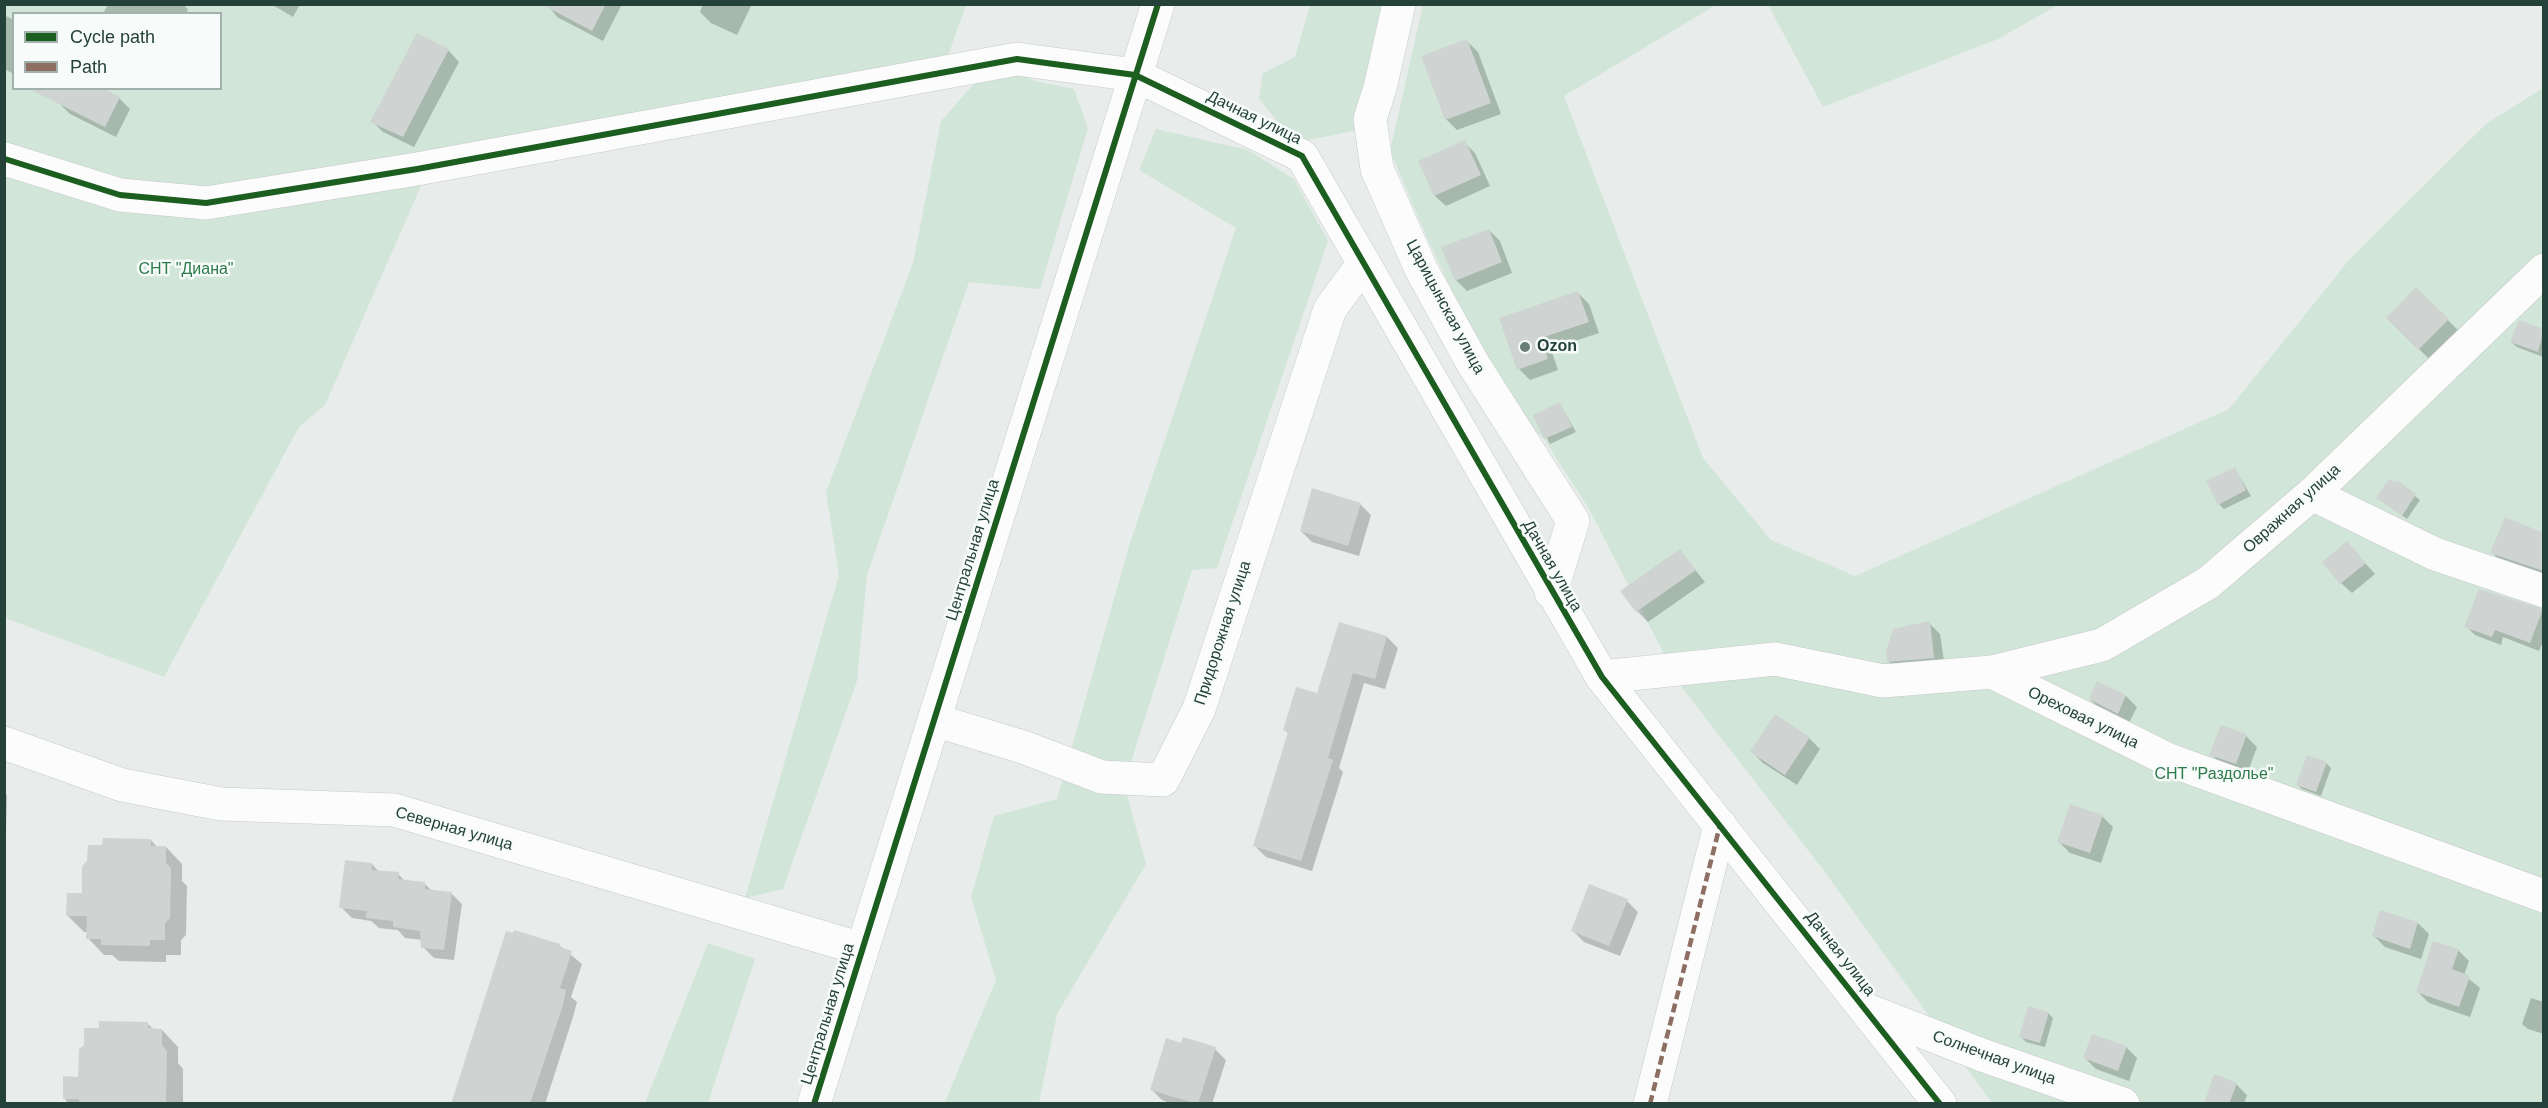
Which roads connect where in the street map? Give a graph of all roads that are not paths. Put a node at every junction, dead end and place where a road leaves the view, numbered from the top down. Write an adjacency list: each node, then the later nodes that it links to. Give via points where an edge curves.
1 (1158, 4): 3 (street, Центральная улица)
2 (1400, 4): 9 (street, Царицынская улица, via 1370,119 1377,170 1421,269 1455,331 1573,521)
3 (1135, 75): 4 (street, Дачная улица, via 1017,59 206,203 120,195); 5 (street, Дачная улица, via 1302,156); 12 (street, Центральная улица)
4 (5, 159)
5 (1364, 263): 9 (street, Дачная улица); 12 (street, Придорожная улица, via 1330,309 1199,709 1163,780 1102,777 1023,747)
6 (2537, 284): 7 (street, Овражная улица)
7 (2312, 494): 8 (street, via 2435,554); 10 (street, Овражная улица, via 2208,583 2102,645)
8 (2544, 591)
9 (1551, 592): 11 (street, Дачная улица)
10 (1992, 672): 11 (street, via 1882,681 1775,659); 15 (street, Ореховая улица, via 2169,760)
11 (1602, 677): 14 (street, Дачная улица)
12 (934, 720): 16 (street, Центральная улица)
13 (4, 743): 16 (street, Северная улица, via 122,784 221,804 394,810)
14 (1720, 825): 17 (street, Дачная улица); 19 (street)
15 (2544, 896)
16 (862, 949): 18 (street, Центральная улица)
17 (1866, 1009): 20 (street, Дачная улица); 21 (street, Солнечная улица)
18 (814, 1104)
19 (1650, 1104)
20 (1940, 1104)
21 (2123, 1104)

